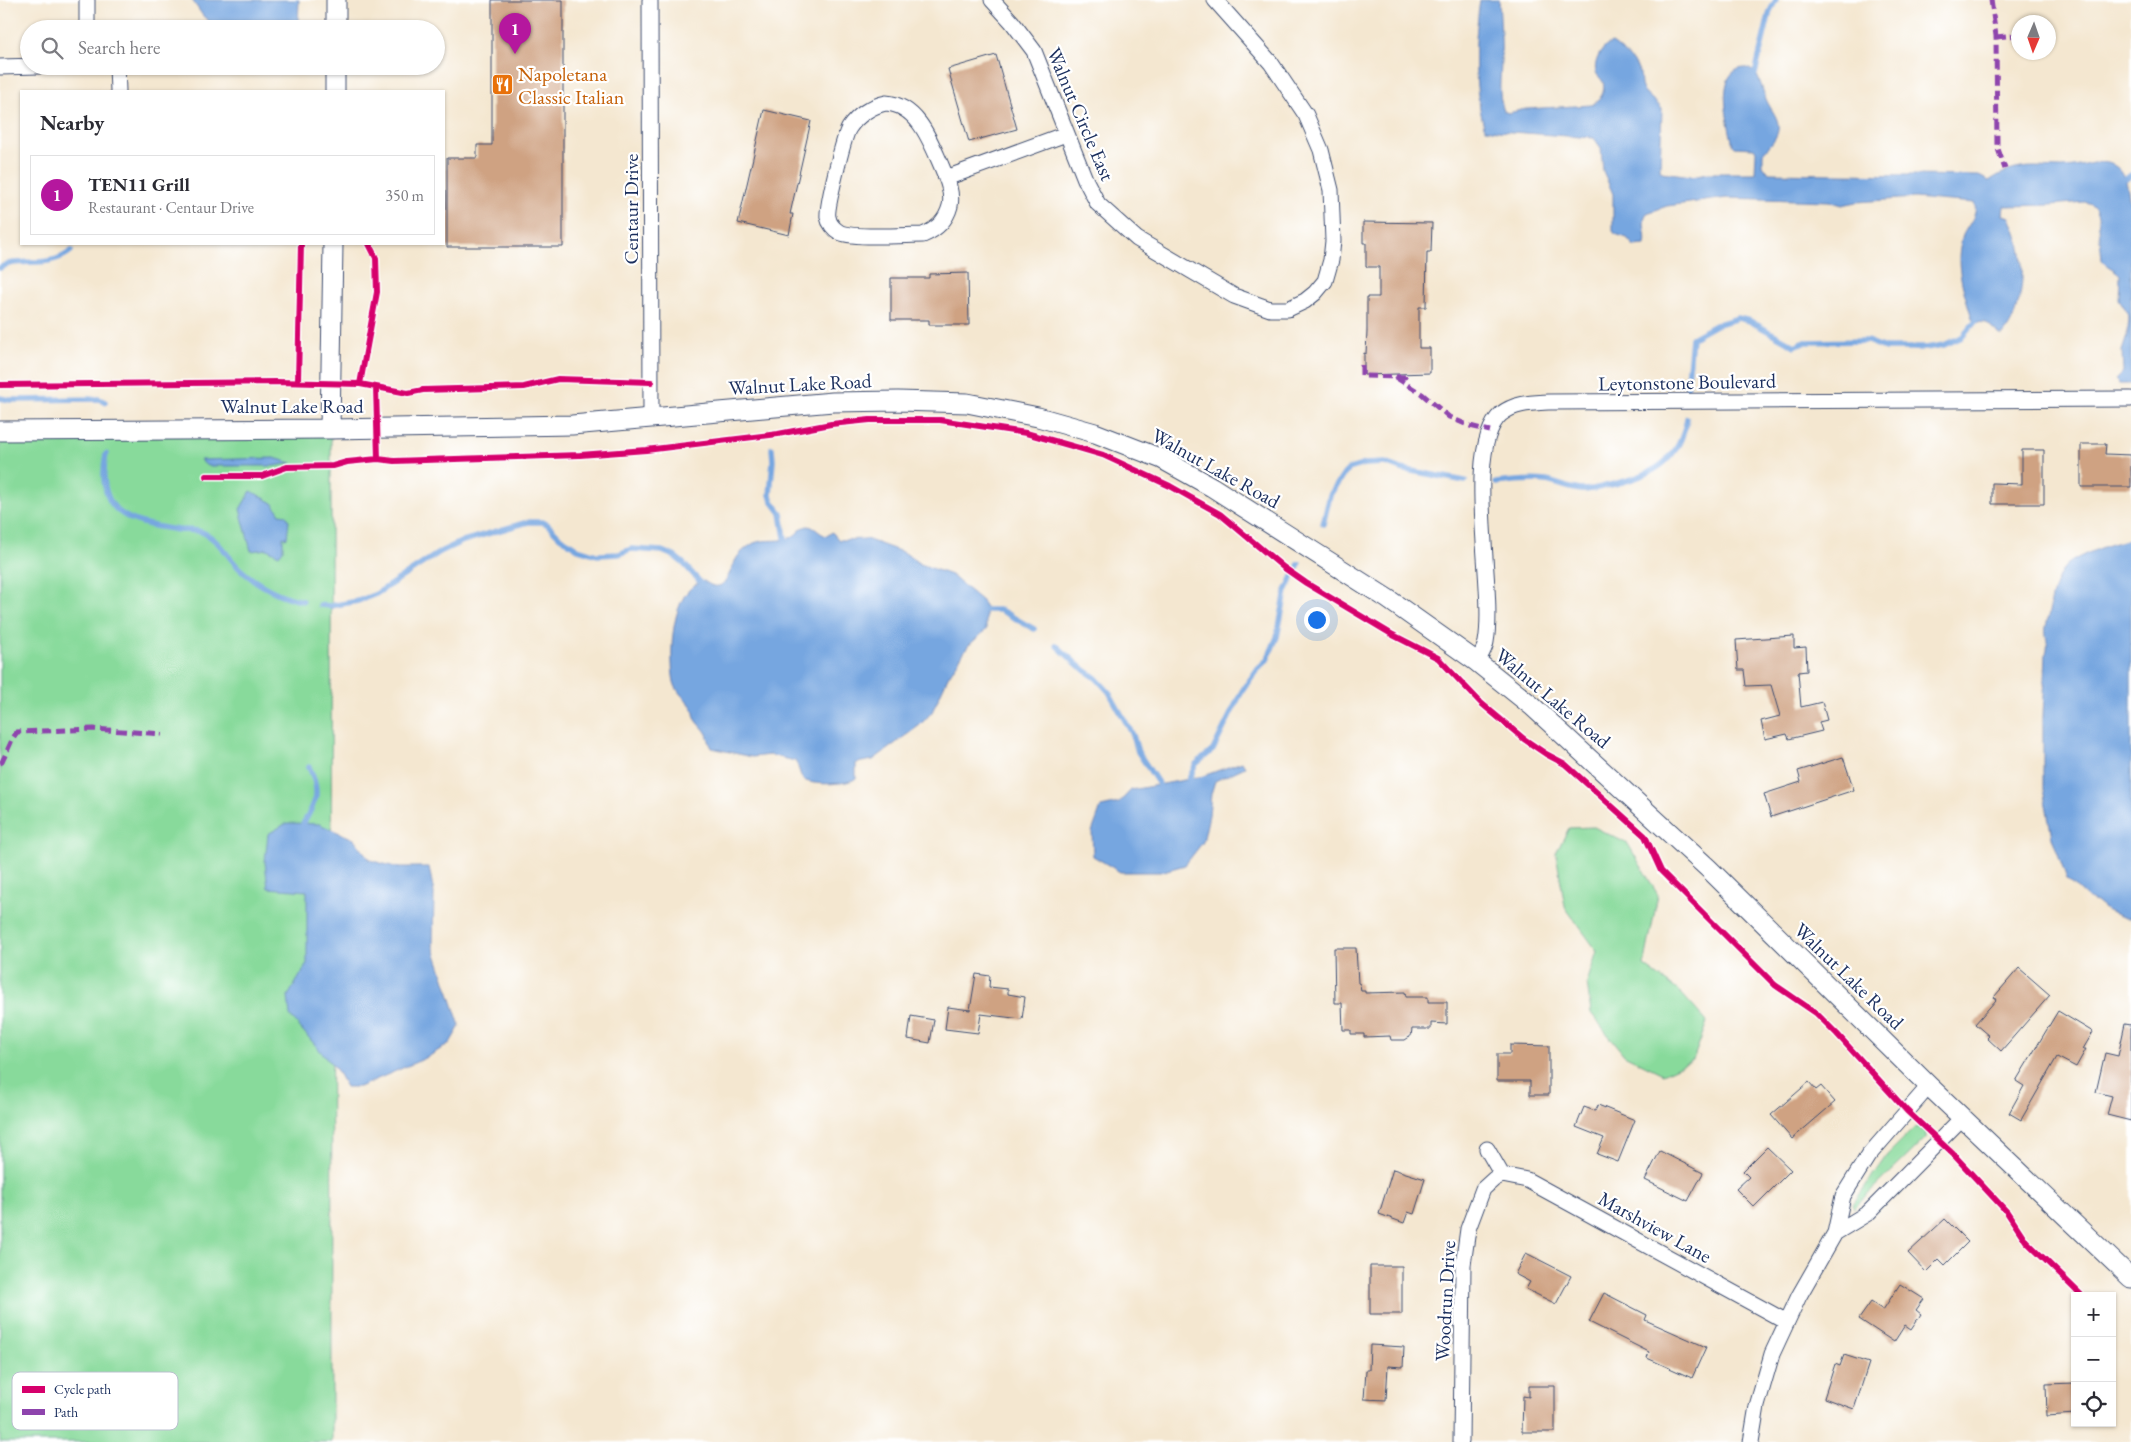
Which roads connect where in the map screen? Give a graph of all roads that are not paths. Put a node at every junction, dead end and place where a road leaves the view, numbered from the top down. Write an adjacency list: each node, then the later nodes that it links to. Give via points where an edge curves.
1 (87, 0): 6 (street)
2 (336, 0): 7 (street)
3 (650, 0): 18 (street, Centaur Drive)
4 (992, 0): 14 (street, Walnut Circle East, via 1034,51)
5 (1215, 0): 14 (street, Walnut Circle East, via 1271,63 1306,115 1321,150 1331,190 1333,241 1325,280 1315,293 1288,309 1270,309 1234,296 1137,239 1098,204)
6 (87, 20)
7 (336, 20)
8 (20, 66): 9 (street)
9 (0, 67)
10 (117, 75): 12 (street)
11 (335, 75): 13 (street)
12 (118, 90)
13 (335, 90)
14 (1066, 134): 15 (street)
15 (946, 178): 15 (street, via 950,204 947,215 934,230 923,235 847,236 833,227 828,218 848,129 874,106 895,104 917,120 929,137)
16 (333, 245): 19 (street)
17 (2131, 400): 21 (street, Leytonstone Boulevard, via 1548,402 1510,408 1492,426 1484,447 1481,473 1488,609 1486,643)
18 (652, 418): 19 (street, Walnut Lake Road, via 572,425); 21 (street, Walnut Lake Road, via 833,402 898,401 967,403 1038,416 1162,458 1388,599)
19 (330, 429): 20 (street, Walnut Lake Road)
20 (0, 430)
21 (1477, 662): 22 (street, Walnut Lake Road, via 1543,715 1668,831)
22 (1929, 1086): 23 (street, Walnut Lake Road); 26 (street, via 1868,1156 1843,1196)
23 (1962, 1118): 26 (street, via 1868,1213); 27 (street, Walnut Lake Road)
24 (1487, 1149): 25 (street)
25 (1502, 1175): 28 (street, Marshview Lane, via 1527,1180); 29 (street, Woodrun Drive, via 1483,1190 1468,1228 1463,1265)
26 (1835, 1232): 28 (street)
27 (2131, 1278)
28 (1787, 1322): 30 (street, via 1757,1406)
29 (1460, 1442)
30 (1751, 1442)

